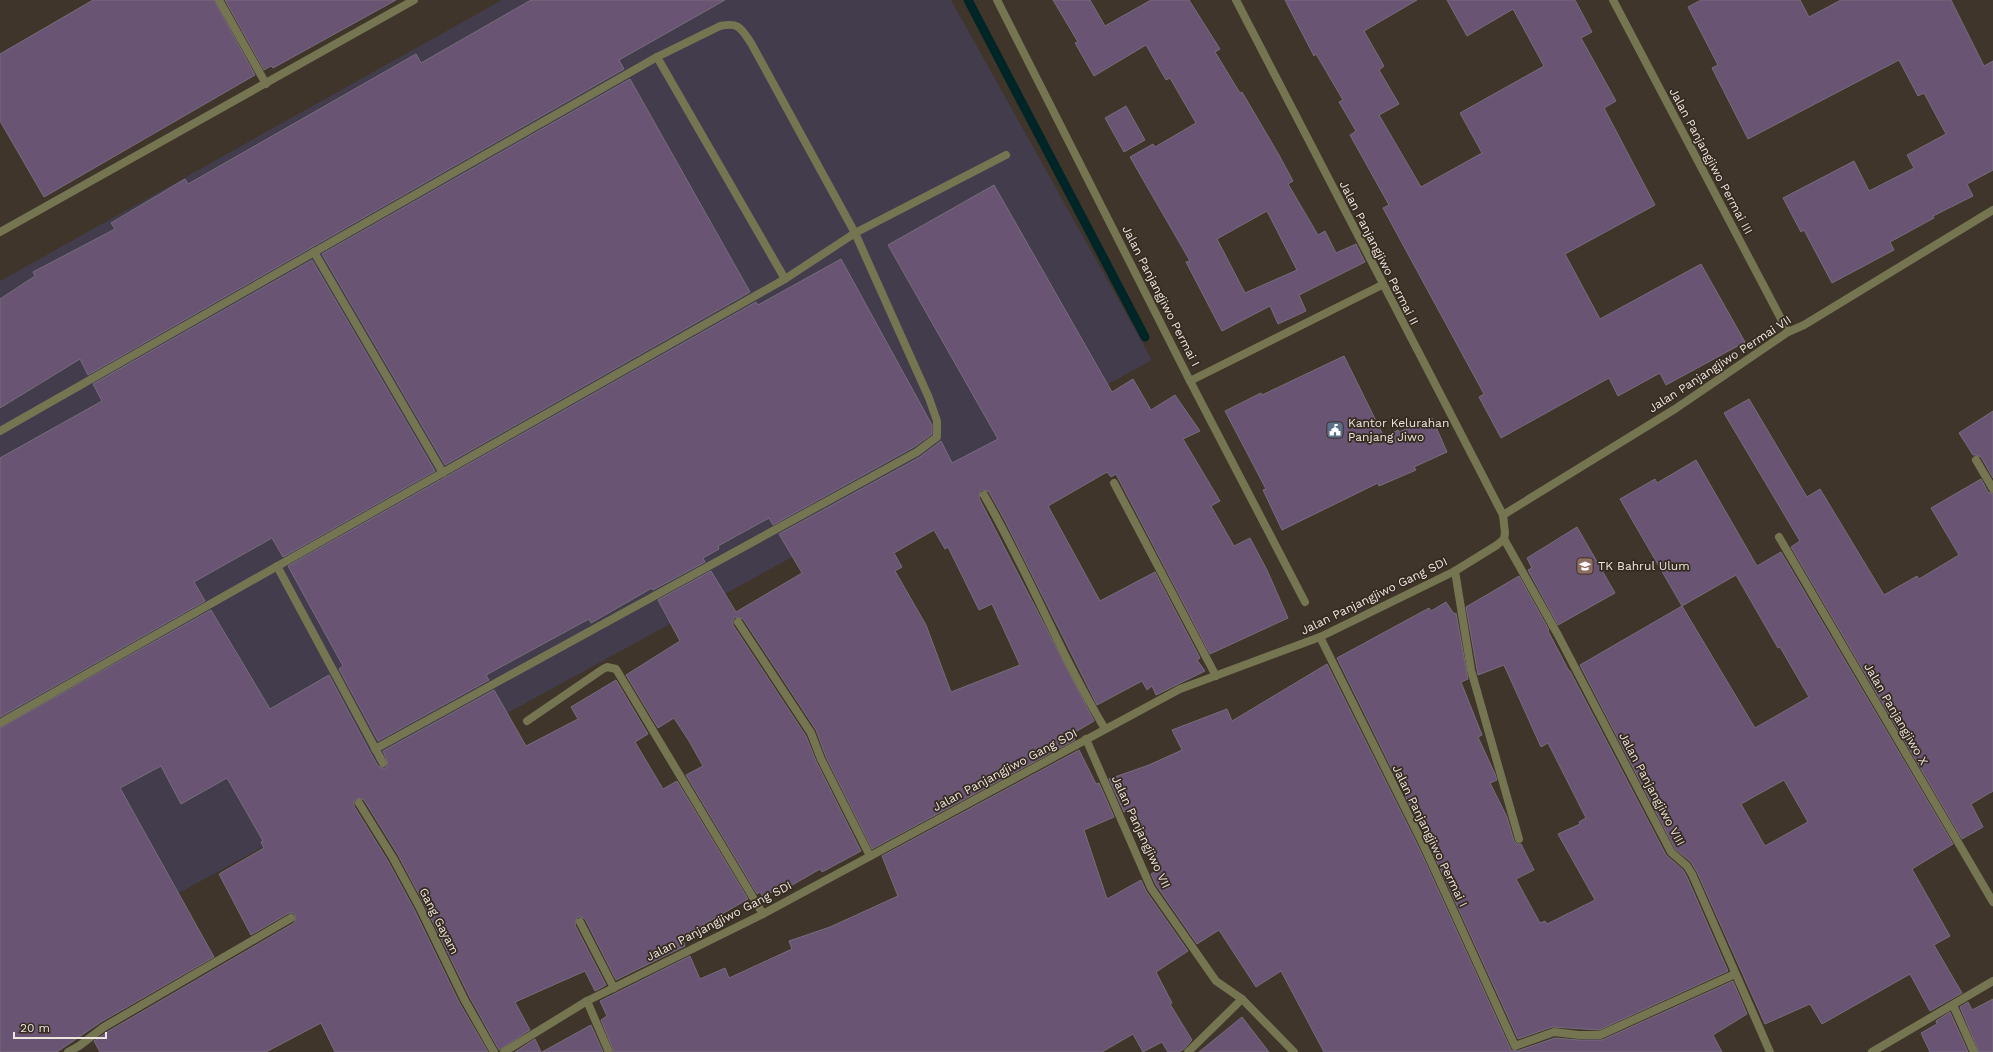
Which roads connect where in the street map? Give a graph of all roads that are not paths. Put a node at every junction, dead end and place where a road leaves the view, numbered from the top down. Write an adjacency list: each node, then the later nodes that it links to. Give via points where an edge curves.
1 (219, 0): 7 (street)
2 (414, 0): 7 (street)
3 (997, 0): 16 (street, Jalan Panjangjiwo Permai I)
4 (1236, 0): 14 (street, Jalan Panjangjiwo Permai II)
5 (1613, 0): 15 (street, Jalan Panjangjiwo Permai III)
6 (657, 57): 11 (street, via 720,26 737,25 751,42); 12 (street); 13 (street)
7 (266, 84): 10 (street)
8 (1006, 155): 11 (street)
9 (1993, 210): 15 (street, Jalan Panjangjiwo Permai VII, via 1804,325)
10 (0, 232)
11 (855, 234): 13 (street); 36 (street, via 929,398 937,421 937,437 917,452)
12 (314, 252): 17 (street); 19 (street)
13 (785, 279): 19 (street)
14 (1382, 285): 16 (street); 23 (street, Jalan Panjangjiwo Permai II)
15 (1788, 332): 23 (street, Jalan Panjangjiwo Permai VII, via 1675,409)
16 (1190, 381): 28 (street, Jalan Panjangjiwo Permai I)
17 (0, 431)
18 (1976, 460): 21 (street)
19 (443, 473): 26 (street)
20 (1114, 483): 31 (street)
21 (1993, 490)
22 (984, 495): 34 (street, via 1009,539 1069,664)
23 (1503, 515): 25 (street)
24 (1779, 538): 41 (street, Jalan Panjangjiwo X)
25 (1504, 539): 27 (street, Jalan Panjangjiwo Gang SDI, via 1497,546); 45 (street, Jalan Panjangjiwo VIII, via 1558,635 1672,852 1692,874)
26 (277, 566): 33 (street); 36 (street)
27 (1455, 571): 30 (street, Jalan Panjangjiwo Gang SDI); 39 (street, via 1471,670)
28 (1305, 602)
29 (738, 622): 40 (street, via 811,733 821,759)
30 (1320, 637): 31 (street, Jalan Panjangjiwo Gang SDI); 45 (street, Jalan Panjangjiwo Permai I, via 1423,844 1515,1046 1554,1032 1600,1034)
31 (1216, 676): 34 (street, Jalan Panjangjiwo Gang SDI, via 1180,689)
32 (527, 721): 42 (street, via 603,669 616,669)
33 (0, 723)
34 (1105, 729): 35 (street, Jalan Panjangjiwo Gang SDI)
35 (1086, 739): 40 (street, Jalan Panjangjiwo Gang SDI); 48 (street, Jalan Panjangjiwo VII, via 1151,888 1216,981)
36 (375, 749): 37 (street)
37 (383, 763)
38 (359, 803): 52 (street, Gang Gayam, via 419,906 464,999)
39 (1520, 839)
40 (870, 856): 42 (street, Jalan Panjangjiwo Gang SDI)
41 (1993, 902)
42 (763, 914): 47 (street, Jalan Panjangjiwo Gang SDI)
43 (291, 918): 51 (street, via 104,1027)
44 (580, 922): 47 (street)
45 (1735, 974): 57 (street, Jalan Panjangjiwo VIII)
46 (1993, 981): 50 (street)
47 (614, 988): 49 (street, Jalan Panjangjiwo Gang SDI)
48 (1242, 999): 55 (street); 56 (street, Jalan Panjangjiwo VII)
49 (588, 1001): 53 (street, Jalan Panjangjiwo Gang SDI); 54 (street)
50 (1953, 1005): 58 (street); 59 (street)
51 (68, 1052)
52 (494, 1052)
53 (504, 1052)
54 (609, 1052)
55 (1188, 1052)
56 (1294, 1052)
57 (1770, 1052)
58 (1872, 1052)
59 (1974, 1052)

